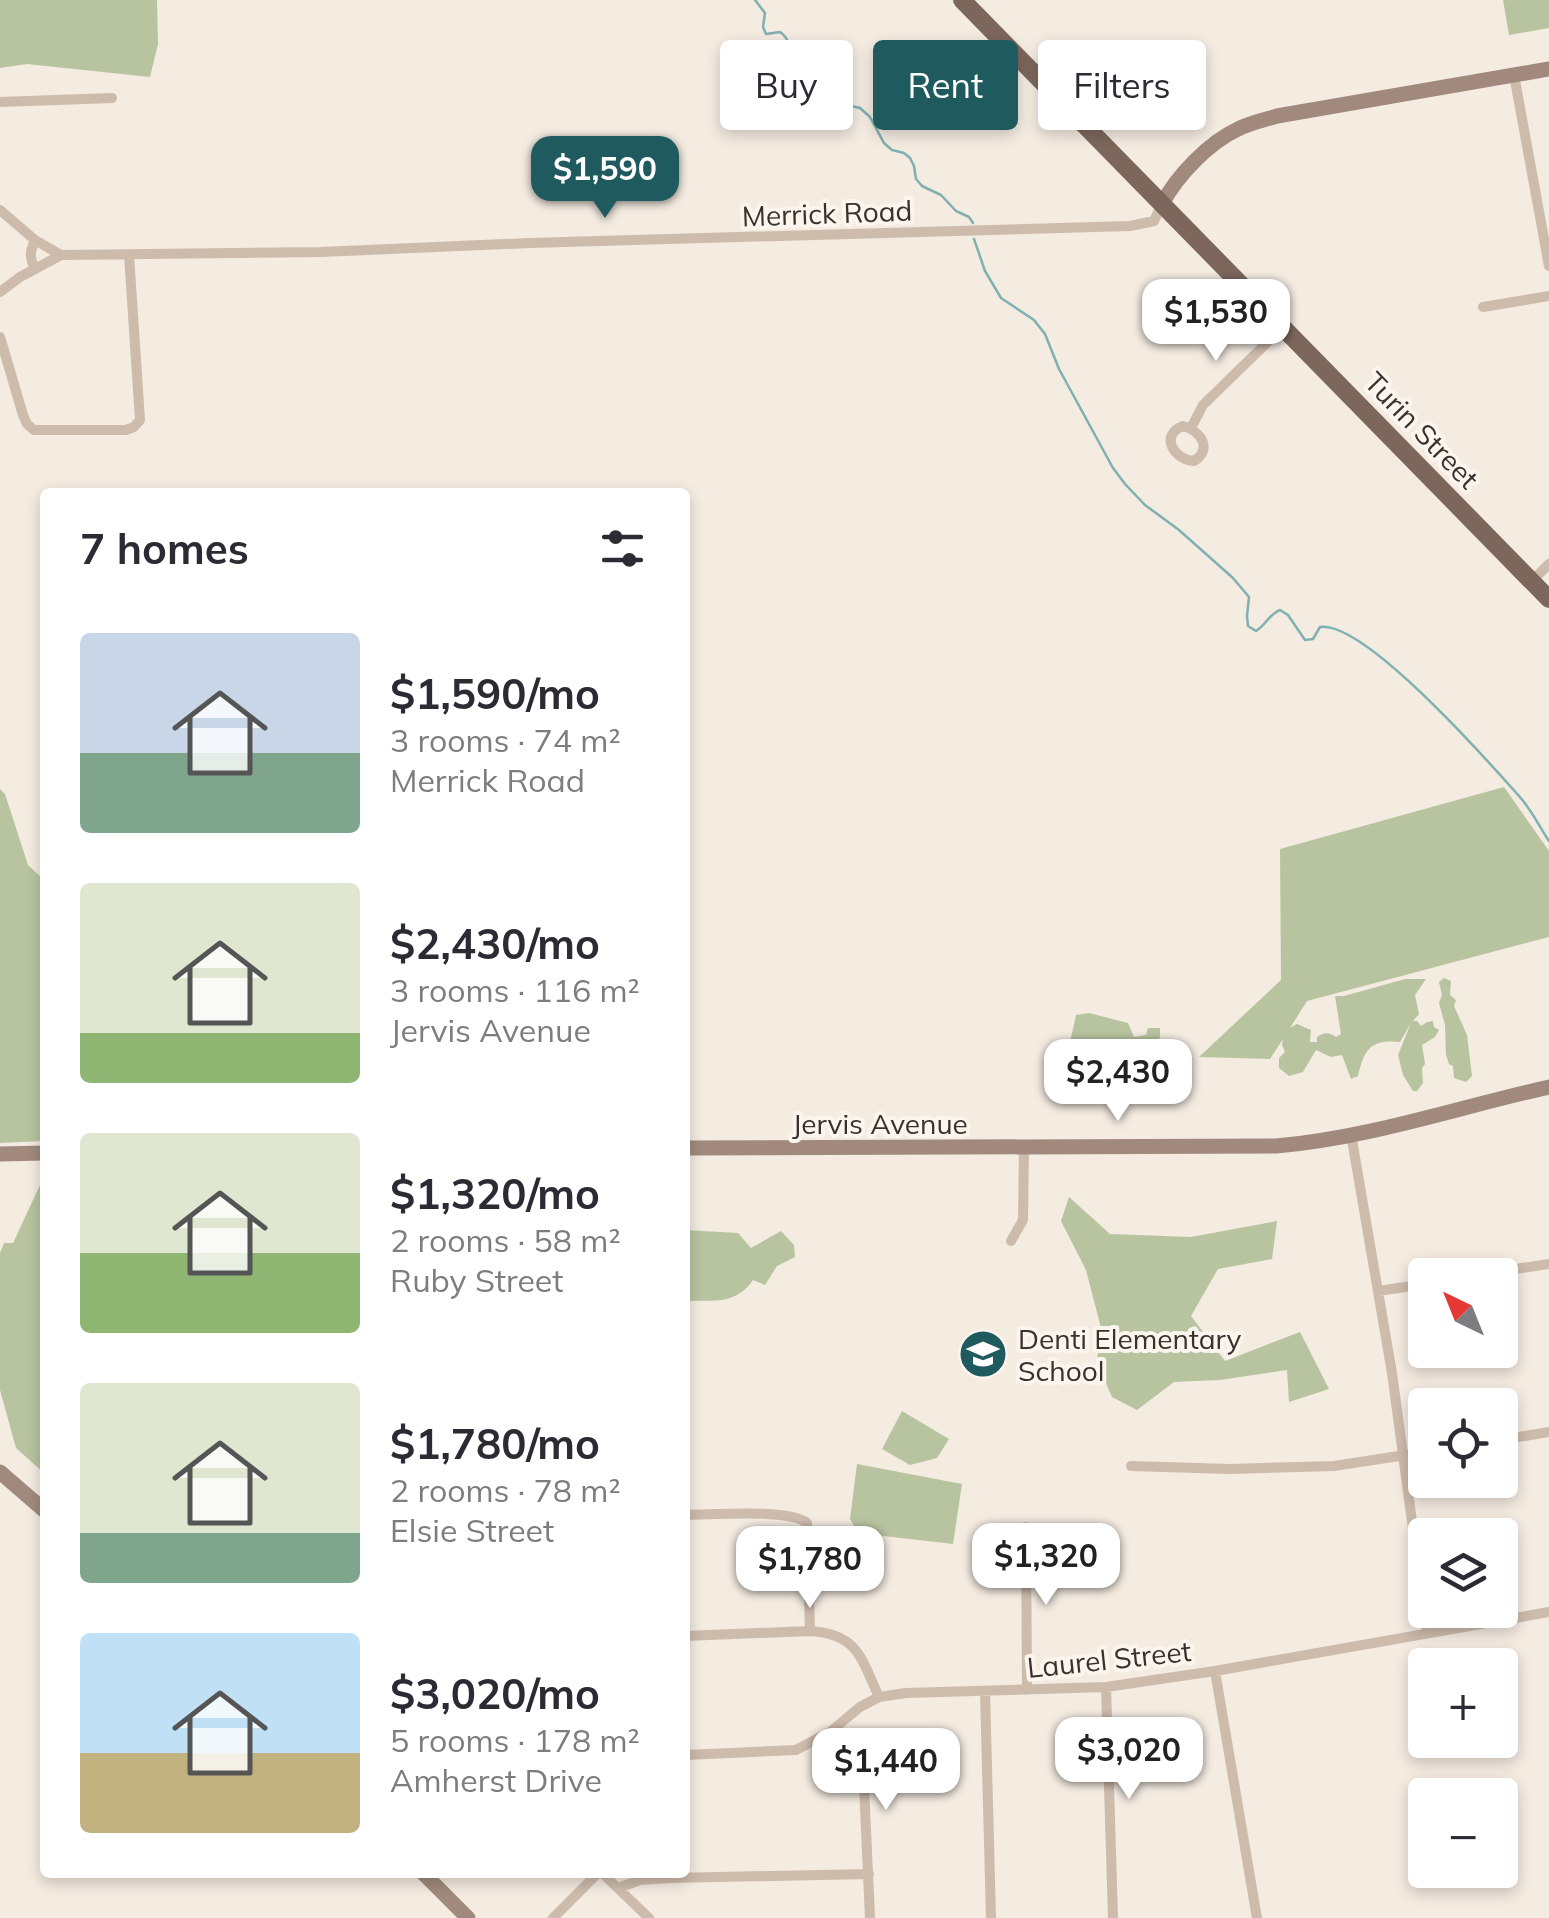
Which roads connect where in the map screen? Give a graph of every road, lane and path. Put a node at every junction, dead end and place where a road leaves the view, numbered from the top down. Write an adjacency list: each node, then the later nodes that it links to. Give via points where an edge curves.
1 (971, 3): 6 (main road, Turin Street)
2 (1549, 69): 3 (street)
3 (1514, 75): 6 (street, via 1248,126 1204,153); 11 (street)
4 (112, 98): 5 (street)
5 (0, 102)
6 (1162, 204): 9 (street, Merrick Road, via 1154,222 1130,226); 16 (main road, Turin Street)
7 (0, 210): 8 (street)
8 (35, 240): 10 (street); 12 (street)
9 (129, 254): 10 (street, Merrick Road); 17 (street, via 140,420 134,427 34,430 23,415)
10 (62, 255): 12 (street)
11 (1549, 266)
12 (35, 268): 13 (street)
13 (0, 292)
14 (1549, 296): 15 (street)
15 (1483, 307)
16 (1282, 327): 18 (street, via 1202,405); 20 (main road, Turin Street)
17 (0, 337)
18 (1191, 428)
19 (1549, 564): 20 (street)
20 (1532, 581): 21 (main road, Turin Street)
21 (1549, 598)
22 (1549, 1088): 23 (street, Jervis Avenue)
23 (1351, 1134): 24 (street, Jervis Avenue, via 1276,1146); 32 (street)
24 (1024, 1147): 25 (street, Jervis Avenue); 28 (street, via 1023,1220)
25 (690, 1148)
26 (40, 1153): 27 (street)
27 (0, 1154)
28 (1011, 1240)
29 (1549, 1264): 30 (street)
30 (1518, 1269)
31 (1408, 1287): 32 (street)
32 (1378, 1291): 36 (street)
33 (1549, 1432): 34 (street)
34 (1518, 1437)
35 (1408, 1454): 36 (street)
36 (1402, 1455): 37 (street, via 1334,1466); 44 (street)
37 (1130, 1466)
38 (0, 1472): 39 (street)
39 (40, 1507)
40 (690, 1515): 43 (street, via 779,1514 808,1523)
41 (1026, 1527): 48 (street)
42 (1549, 1612): 44 (street, Laurel Street)
43 (810, 1631): 45 (street); 50 (street, via 844,1638)
44 (1427, 1633): 46 (street, Laurel Street)
45 (690, 1636)
46 (1215, 1671): 47 (street, Laurel Street); 66 (street)
47 (1106, 1687): 48 (street, Laurel Street); 65 (street)
48 (1026, 1690): 49 (street, Laurel Street)
49 (985, 1691): 50 (street, Laurel Street); 64 (street)
50 (879, 1696): 51 (street)
51 (830, 1732): 52 (street, via 796,1750); 53 (street, via 864,1785)
52 (690, 1755)
53 (868, 1874): 58 (street); 63 (street)
54 (428, 1878): 60 (street)
55 (594, 1878): 61 (street)
56 (607, 1878): 59 (street)
57 (671, 1878): 59 (street)
58 (690, 1878)
59 (618, 1888): 62 (street)
60 (468, 1918)
61 (553, 1918)
62 (649, 1918)
63 (870, 1918)
64 (991, 1918)
65 (1114, 1918)
66 (1257, 1918)

